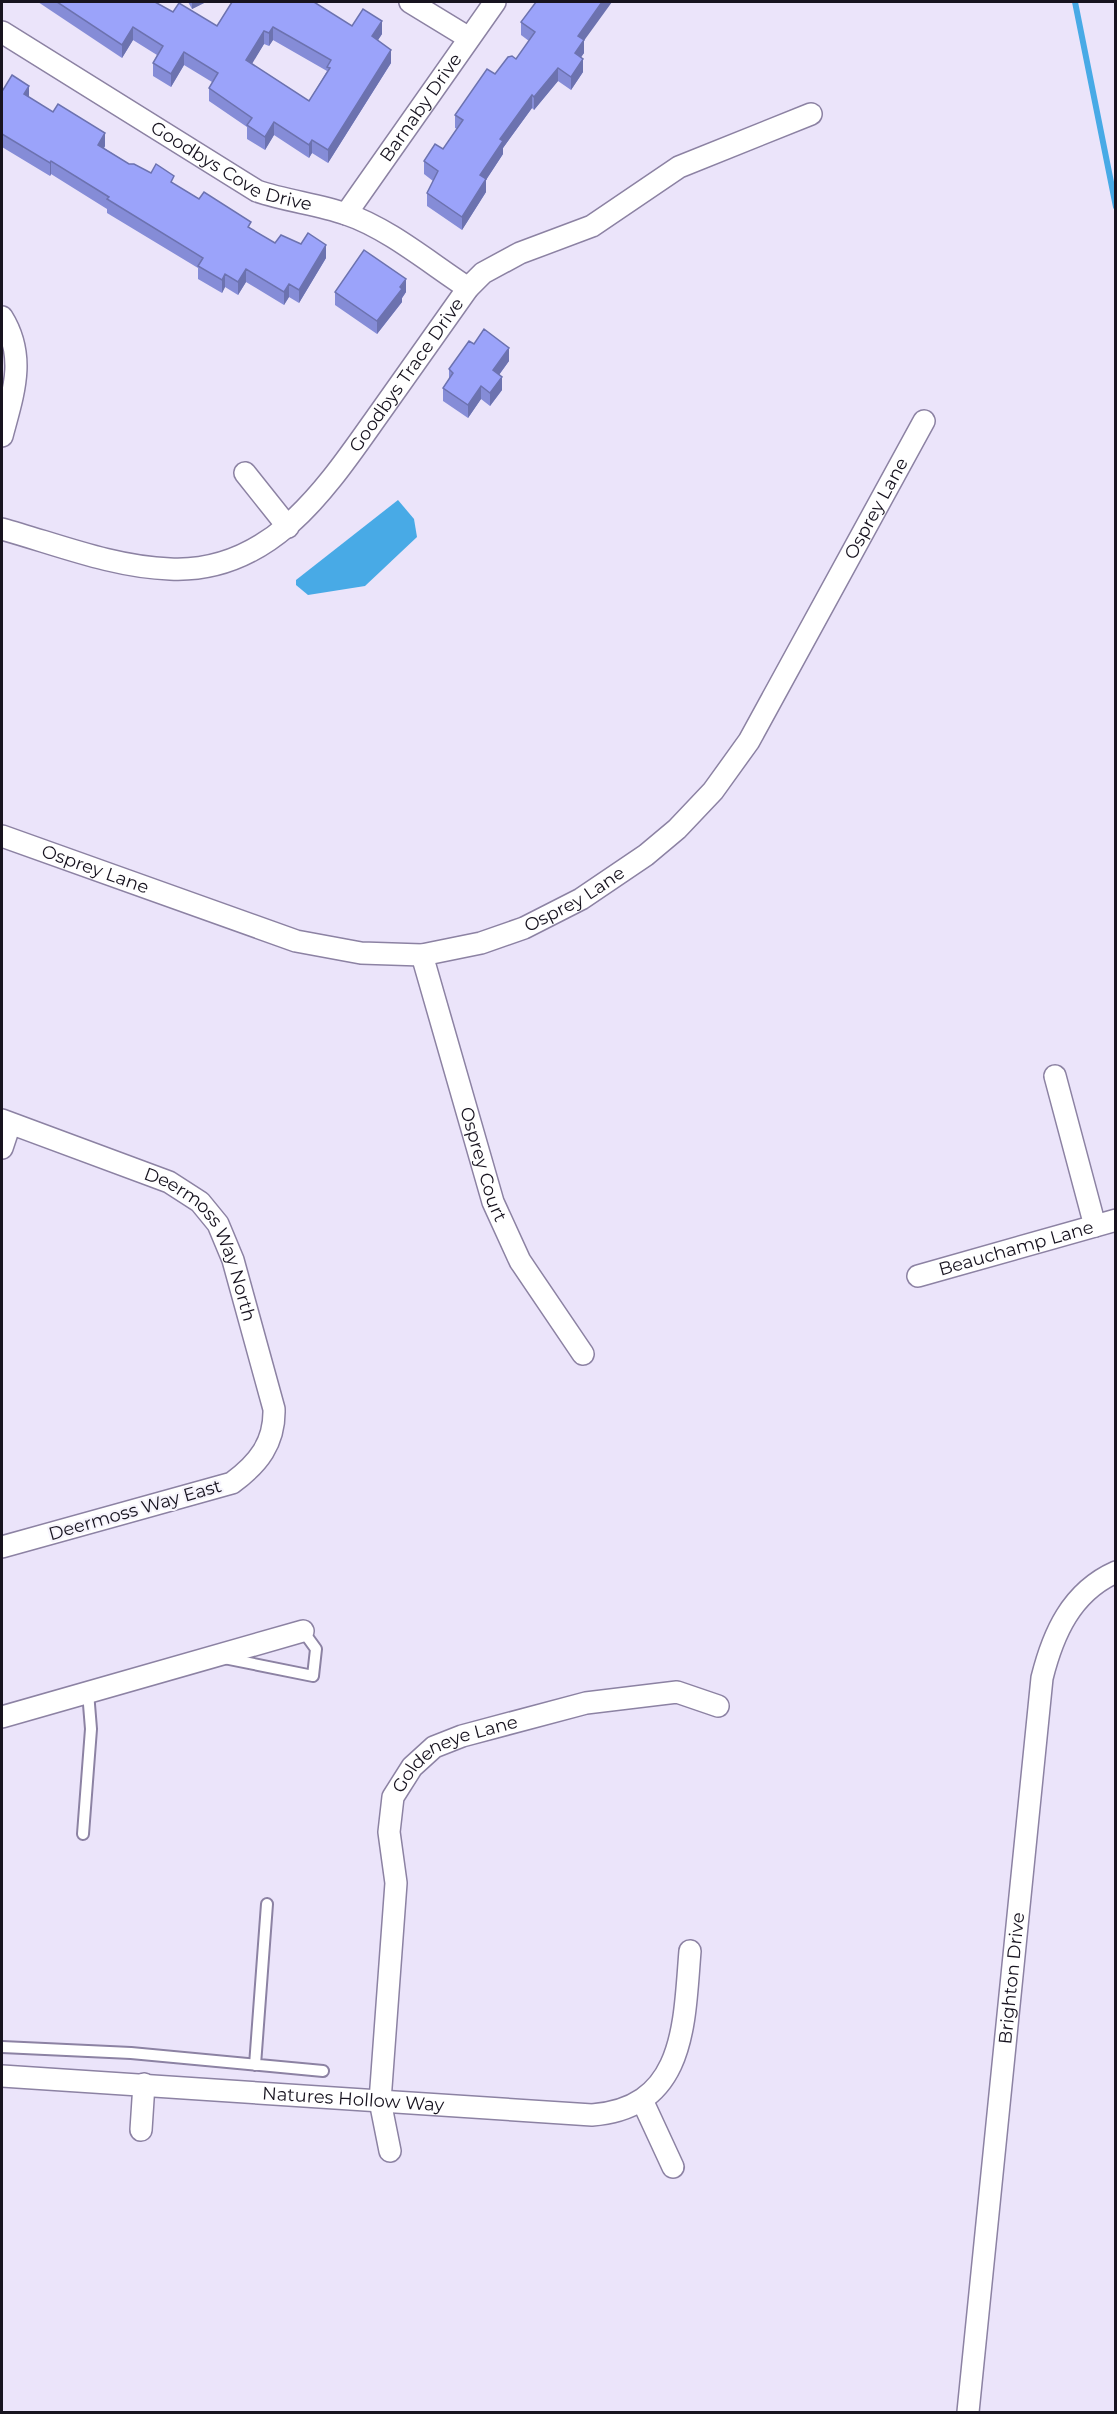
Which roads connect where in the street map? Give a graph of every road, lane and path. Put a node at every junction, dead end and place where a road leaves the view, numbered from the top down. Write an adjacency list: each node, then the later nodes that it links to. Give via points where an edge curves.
1 (410, 2): 4 (street)
2 (495, 2): 4 (street, Barnaby Drive)
3 (2, 32): 6 (street, Goodbys Cove Drive, via 257,191 287,202)
4 (469, 38): 6 (street, Barnaby Drive)
5 (811, 114): 7 (street, Goodbys Trace Drive, via 679,167 592,226 520,253 483,273)
6 (346, 214): 7 (street, Goodbys Cove Drive, via 377,229)
7 (468, 288): 12 (street, Goodbys Trace Drive, via 324,491)
8 (7, 326): 10 (street, via 17,356 17,378)
9 (924, 421): 15 (street, Osprey Lane, via 749,741 712,791 677,829 581,899 524,928 481,943)
10 (2, 436)
11 (245, 473): 12 (street)
12 (288, 527): 13 (street, Goodbys Trace Drive, via 255,549 209,566 171,569 131,565)
13 (2, 529)
14 (2, 836): 15 (street, Osprey Lane, via 296,941 361,953)
15 (422, 955): 22 (street, Osprey Court, via 493,1202 520,1261)
16 (1055, 1076): 20 (street)
17 (6, 1122): 18 (street); 23 (street, Deermoss Way North, via 169,1182 200,1202 218,1224 233,1260 274,1409 269,1443)
18 (2, 1148)
19 (1116, 1220): 20 (street, Beauchamp Lane)
20 (1095, 1226): 21 (street, Beauchamp Lane)
21 (918, 1276)
22 (583, 1354)
23 (261, 1457): 24 (street, Deermoss Way East, via 232,1483)
24 (2, 1547)
25 (1116, 1572): 44 (street, Brighton Drive, via 1103,1578 1069,1608 1050,1646 1042,1678)
26 (303, 1631): 27 (street); 27 (lane, via 316,1649 314,1676)
27 (215, 1656): 28 (street)
28 (88, 1692): 30 (street); 31 (lane, via 91,1729)
29 (718, 1706): 40 (street, Goldeneye Lane, via 677,1692 586,1703 462,1736 434,1747 412,1767 393,1797 389,1832 396,1883)
30 (2, 1717)
31 (83, 1834)
32 (267, 1904): 35 (lane)
33 (690, 1951): 39 (street, Natures Hollow Way, via 683,2033 678,2049 664,2076)
34 (2, 2047): 35 (lane)
35 (255, 2066): 36 (lane)
36 (323, 2071)
37 (2, 2076): 38 (street, Natures Hollow Way)
38 (144, 2084): 40 (street, Natures Hollow Way); 41 (street)
39 (642, 2100): 40 (street, Natures Hollow Way, via 610,2114 592,2115); 43 (street)
40 (380, 2101): 42 (street, Goldeneye Lane)
41 (141, 2130)
42 (390, 2151)
43 (673, 2167)
44 (968, 2412)

